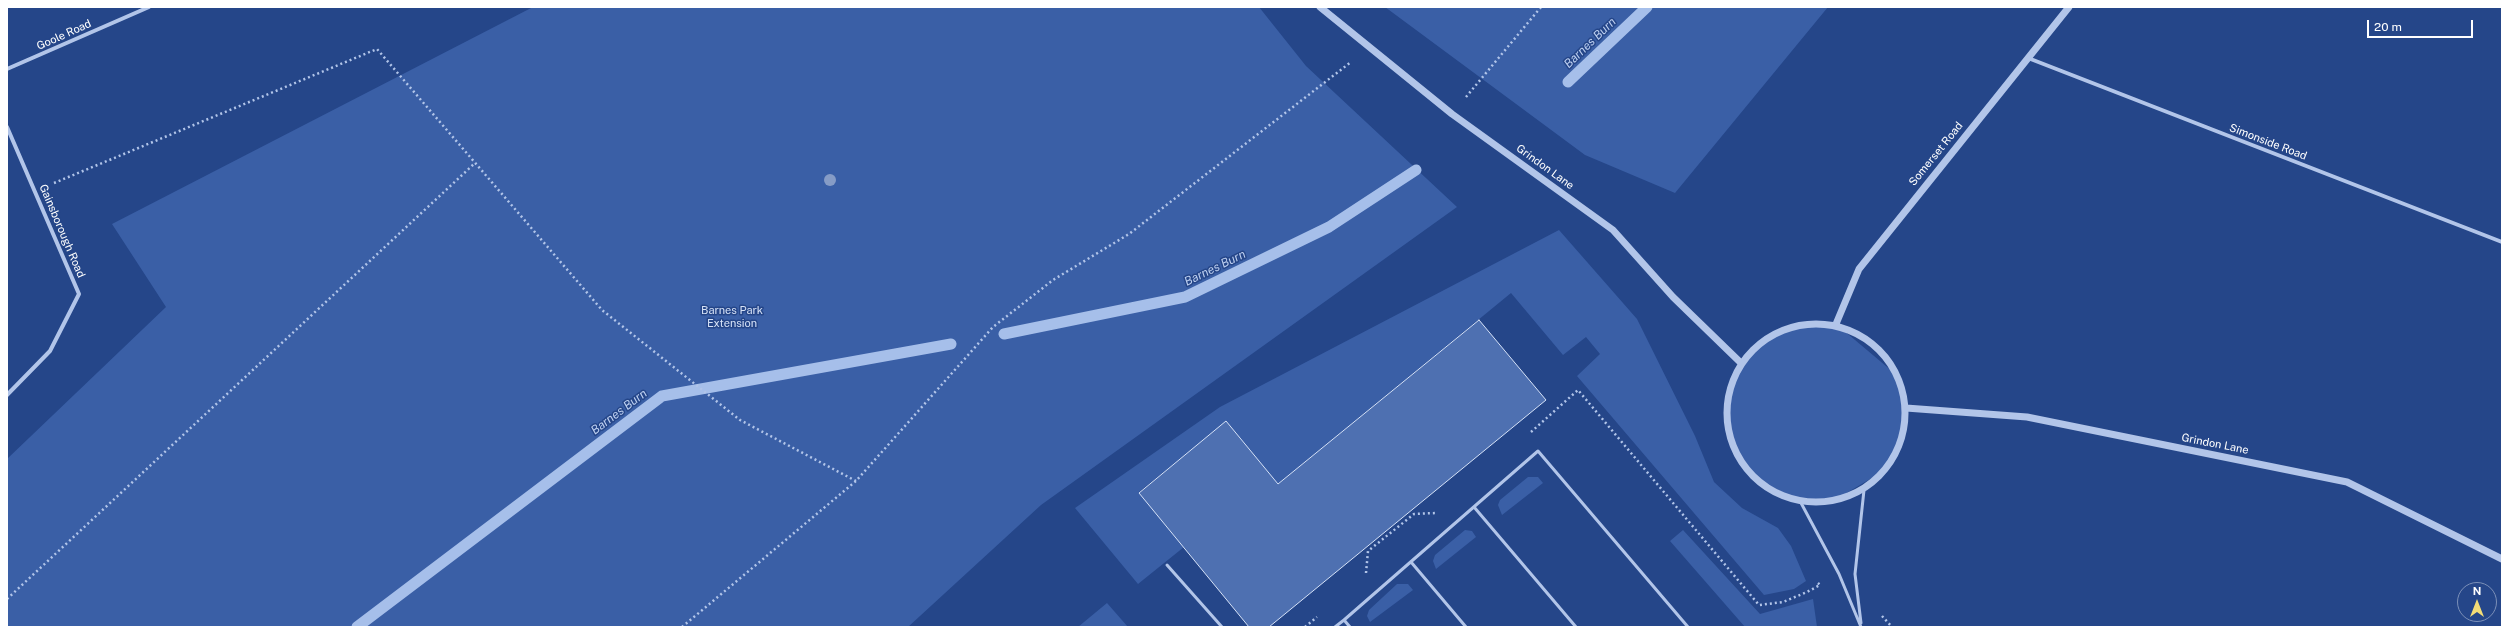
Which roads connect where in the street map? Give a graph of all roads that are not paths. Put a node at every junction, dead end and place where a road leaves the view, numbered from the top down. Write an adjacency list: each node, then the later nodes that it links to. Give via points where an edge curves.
1 (149, 7): 5 (street, Goole Road)
2 (1320, 7): 9 (street, Grindon Lane, via 1452,114 1614,230 1673,297)
3 (2069, 7): 4 (street, Somerset Road)
4 (2027, 58): 7 (street, Simonside Road); 8 (street, Somerset Road, via 1858,268)
5 (7, 69)
6 (7, 127): 10 (street, Gainsborough Road, via 79,294 50,351)
7 (2502, 242)
8 (1836, 324): 9 (street, via 1790,326 1766,337); 11 (street, via 1874,344 1899,377)
9 (1741, 363): 13 (street, via 1729,389 1726,421 1738,458 1763,486)
10 (7, 395)
11 (1906, 408): 12 (street, via 1901,444 1887,469); 15 (street, Grindon Lane, via 2027,417 2347,482)
12 (1864, 490): 13 (street, via 1833,501); 25 (lane, via 1856,574)
13 (1800, 501): 25 (lane, via 1838,574)
14 (1474, 507): 16 (lane); 23 (lane); 24 (lane, via 1538,451)
15 (2502, 559)
16 (1411, 562): 18 (lane); 22 (lane)
17 (1168, 565): 19 (lane)
18 (1344, 620): 20 (lane); 21 (lane)
19 (1222, 627)
20 (1335, 627)
21 (1350, 627)
22 (1466, 627)
23 (1576, 627)
24 (1688, 627)
25 (1861, 627)

